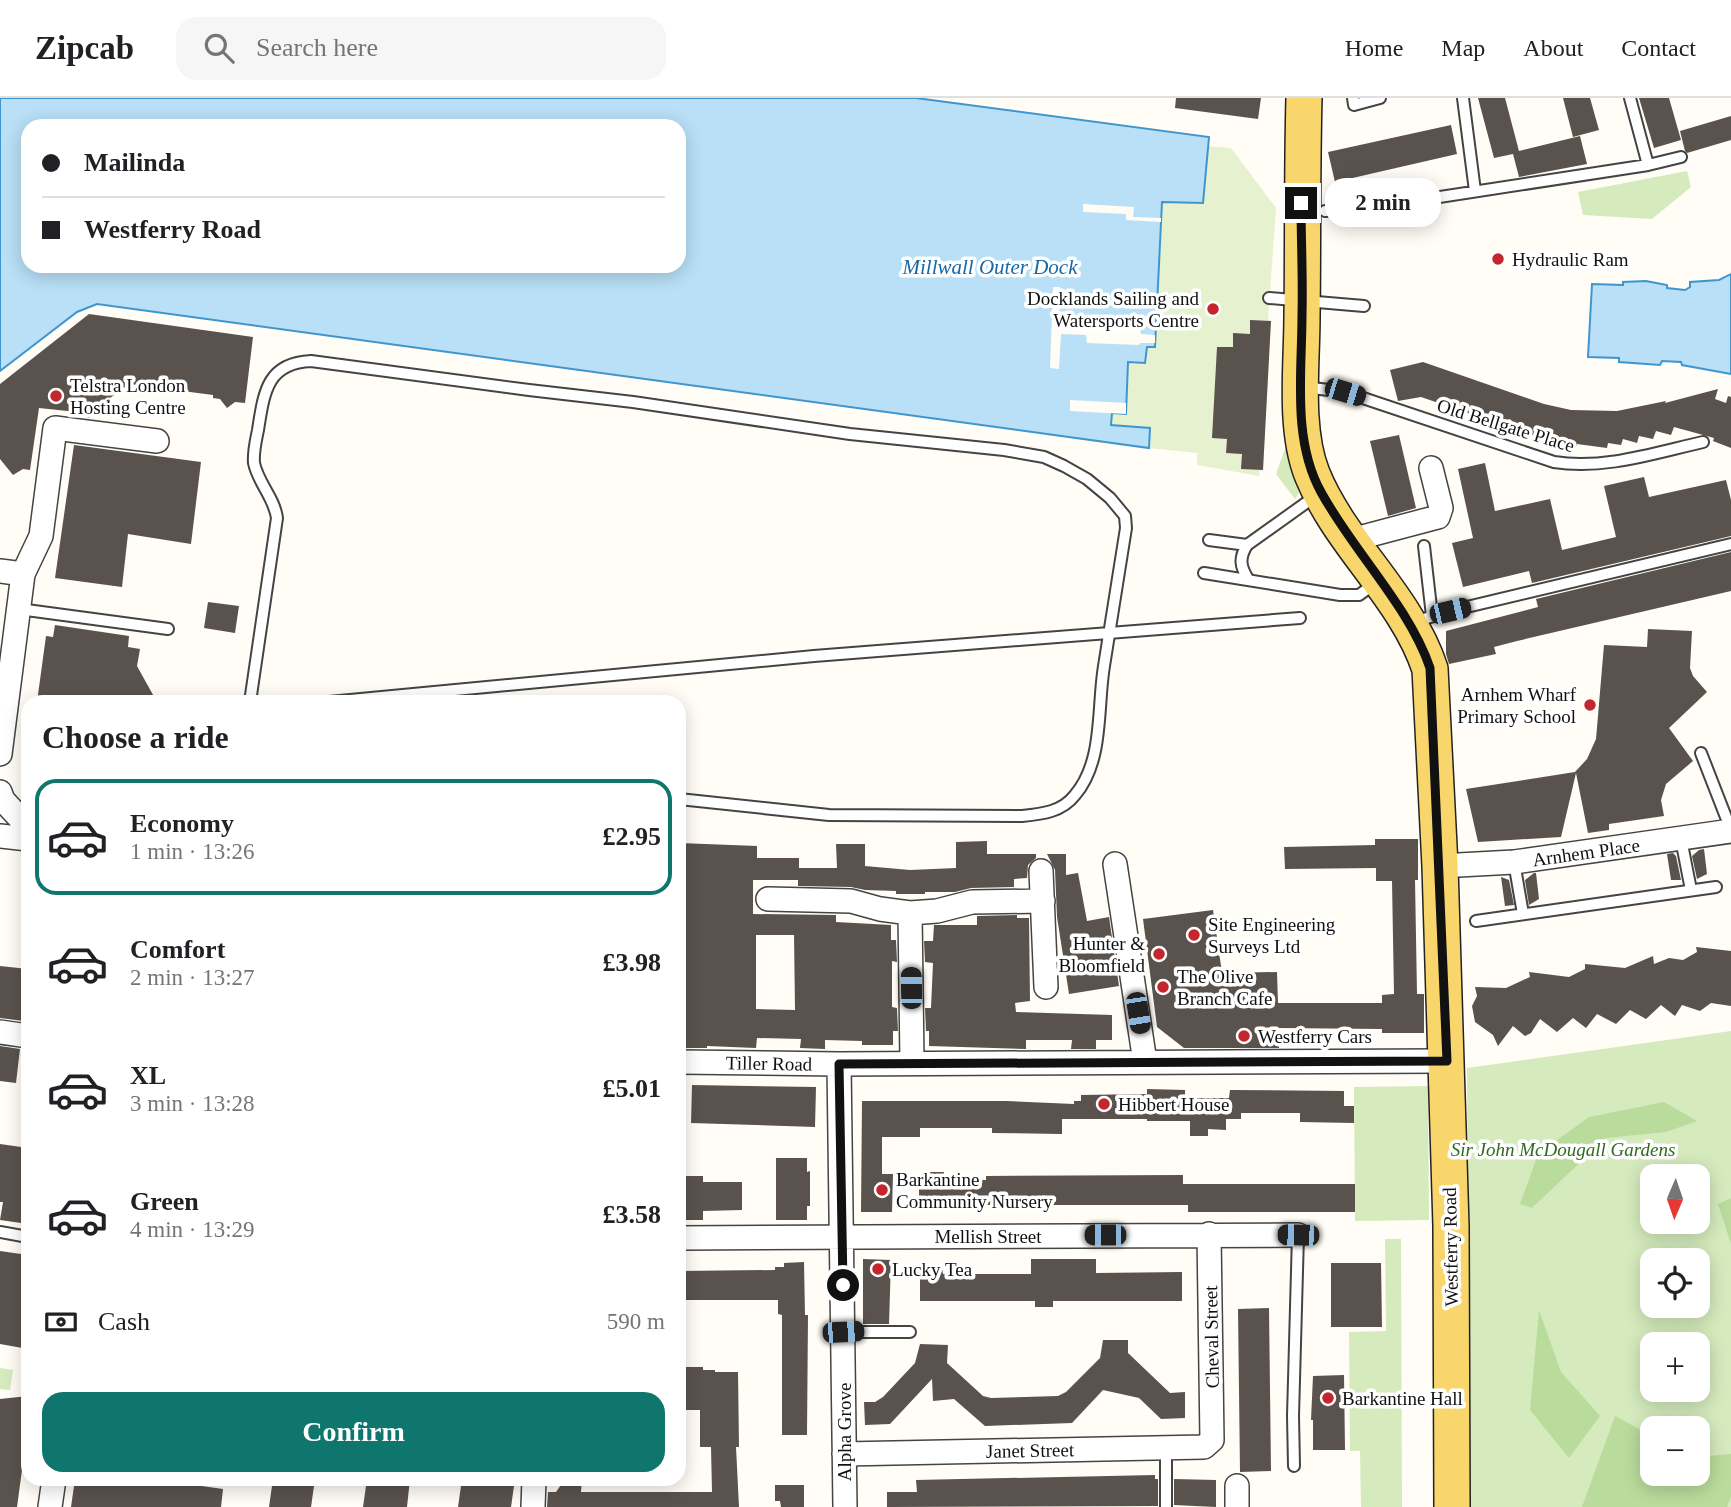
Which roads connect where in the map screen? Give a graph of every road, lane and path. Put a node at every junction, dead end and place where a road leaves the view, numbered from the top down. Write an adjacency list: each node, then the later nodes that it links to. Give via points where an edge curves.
1 (1304, 98): 10 (main road, Westferry Road, via 1301,203)
2 (1353, 98): 3 (lane, via 1354,105)
3 (1380, 98)
4 (1463, 98): 8 (lane)
5 (1630, 98): 7 (lane)
6 (1681, 157): 7 (lane)
7 (1648, 165): 8 (lane)
8 (1475, 191): 9 (lane)
9 (1325, 211)
10 (1286, 299): 11 (lane); 12 (main road, Westferry Road)
11 (1364, 306)
12 (1302, 387): 14 (lane, Old Bellgate Place, via 1345,392 1577,466); 16 (main road, Westferry Road, via 1304,443)
13 (157, 441): 22 (street, via 55,428 40,536)
14 (1703, 442)
15 (1431, 468): 18 (street, via 1441,508 1438,517)
16 (1321, 492): 18 (main road, Westferry Road); 20 (lane)
17 (1209, 540): 20 (lane)
18 (1351, 540): 25 (main road, Westferry Road)
19 (1731, 544): 28 (lane)
20 (1247, 545): 24 (lane, via 1241,568)
21 (1424, 546): 28 (lane)
22 (11, 573): 26 (street)
23 (1204, 573): 24 (lane)
24 (1248, 579): 25 (lane, via 1340,595 1359,595)
25 (1380, 580): 28 (main road, Westferry Road)
26 (18, 609): 29 (lane); 34 (street)
27 (1300, 618): 30 (lane)
28 (1420, 620): 44 (main road, Westferry Road, via 1430,668 1432,788)
29 (168, 629)
30 (1110, 633): 31 (lane, via 1125,516 1087,479 1044,457 633,401 295,362 270,380 254,459 277,518); 32 (lane); 36 (lane, via 1094,758 1074,797 1060,808 1022,816 829,815)
31 (251, 695)
32 (403, 695)
33 (1701, 753): 38 (lane)
34 (0, 754)
35 (0, 792): 37 (street)
36 (686, 800)
37 (21, 819)
38 (1731, 831): 41 (street, Arnhem Place)
39 (0, 836): 40 (street)
40 (21, 838)
41 (1681, 839): 42 (street, Arnhem Place); 47 (lane)
42 (1514, 862): 44 (street, Arnhem Place); 51 (lane)
43 (1115, 864): 59 (street)
44 (1440, 866): 56 (main road, Westferry Road)
45 (1041, 871): 49 (street)
46 (1716, 887): 47 (lane)
47 (1691, 890): 51 (lane)
48 (768, 899): 50 (street, via 851,901)
49 (1043, 901): 50 (street, via 972,902); 53 (street)
50 (910, 913): 58 (street)
51 (1522, 914): 52 (lane)
52 (1476, 921)
53 (1045, 987)
54 (0, 1032): 55 (street)
55 (21, 1035)
56 (1447, 1061): 59 (street, Tiller Road); 79 (main road, Westferry Road)
57 (686, 1062): 60 (street, Tiller Road)
58 (912, 1062): 59 (street, Tiller Road); 60 (street, Tiller Road)
59 (1145, 1062)
60 (839, 1064): 65 (street, Alpha Grove)
61 (0, 1232): 64 (lane)
62 (1209, 1234): 63 (street, Mellish Street); 65 (street, Mellish Street); 69 (street, Cheval Street)
63 (1298, 1235): 72 (lane)
64 (21, 1236)
65 (843, 1237): 66 (street, Mellish Street); 67 (street, Alpha Grove)
66 (686, 1238)
67 (843, 1332): 68 (lane); 71 (street, Alpha Grove)
68 (910, 1332)
69 (1212, 1440): 70 (street, Janet Street, via 1205,1447)
70 (1166, 1447): 71 (street, Janet Street); 78 (lane)
71 (844, 1454): 77 (street, Alpha Grove)
72 (1294, 1466)
73 (53, 1486): 75 (street)
74 (534, 1486): 76 (street)
75 (50, 1507)
76 (533, 1507)
77 (845, 1507)
78 (1166, 1507)
79 (1452, 1507)

